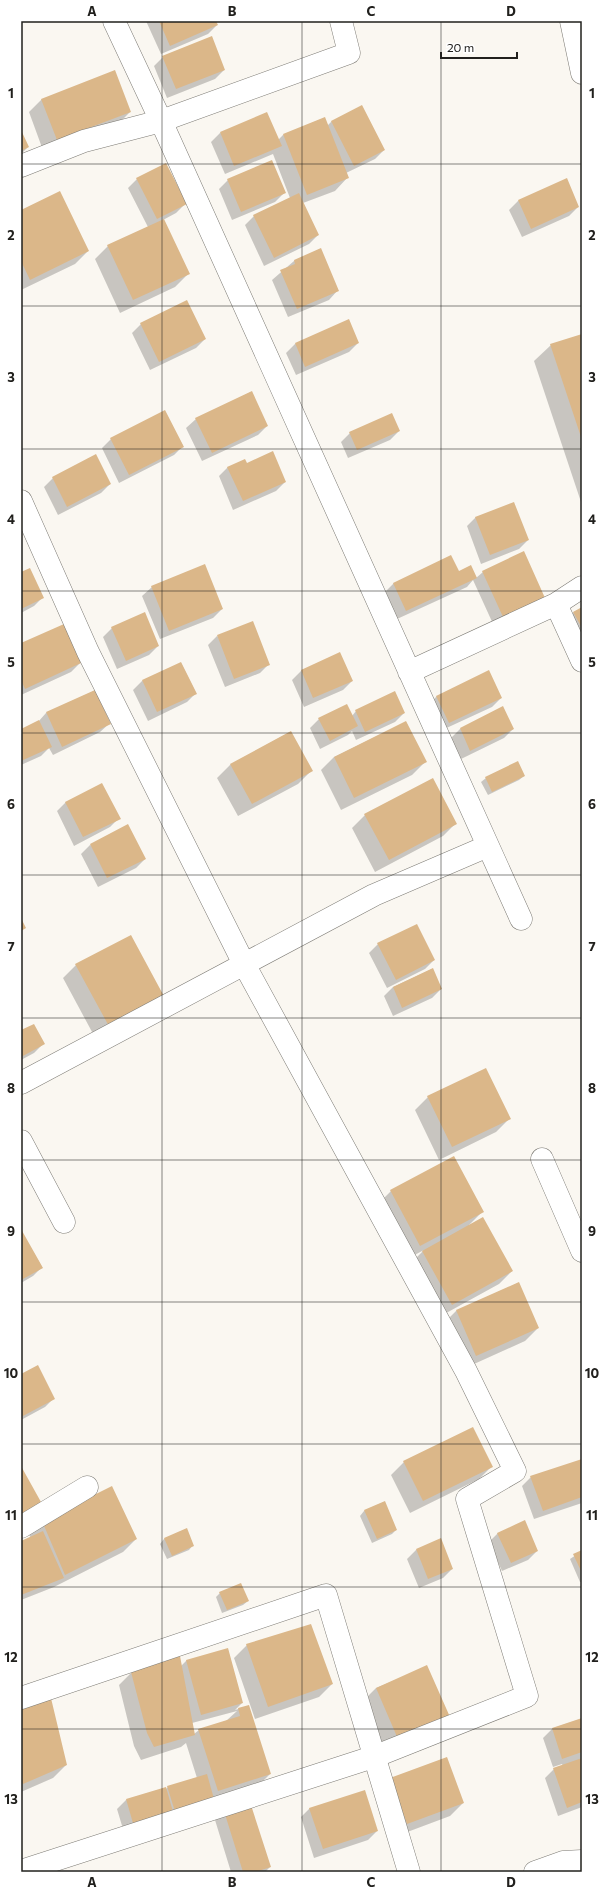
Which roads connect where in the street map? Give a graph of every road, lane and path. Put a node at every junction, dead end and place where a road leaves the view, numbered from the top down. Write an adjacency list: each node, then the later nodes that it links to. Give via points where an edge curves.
1 (114, 21): 5 (street)
2 (341, 21): 5 (street, via 349,53)
3 (575, 29): 4 (street)
4 (582, 73)
5 (161, 121): 6 (street, via 84,141); 11 (street)
6 (21, 166)
7 (21, 501): 14 (street, via 88,652)
8 (582, 587): 9 (street)
9 (556, 604): 10 (street); 11 (street)
10 (582, 661)
11 (409, 672): 12 (street)
12 (488, 846): 13 (street); 14 (street, via 374,895)
13 (521, 919)
14 (244, 964): 15 (street); 23 (street, via 466,1371 514,1471 467,1499 527,1696)
15 (21, 1083)
16 (21, 1141): 18 (street)
17 (542, 1160): 19 (street)
18 (64, 1222)
19 (582, 1251)
20 (88, 1487): 21 (street)
21 (21, 1527)
22 (21, 1698): 23 (street, via 326,1595)
23 (376, 1756): 25 (street); 26 (street)
24 (582, 1862): 27 (street, via 563,1862)
25 (21, 1871)
26 (409, 1872)
27 (535, 1872)

